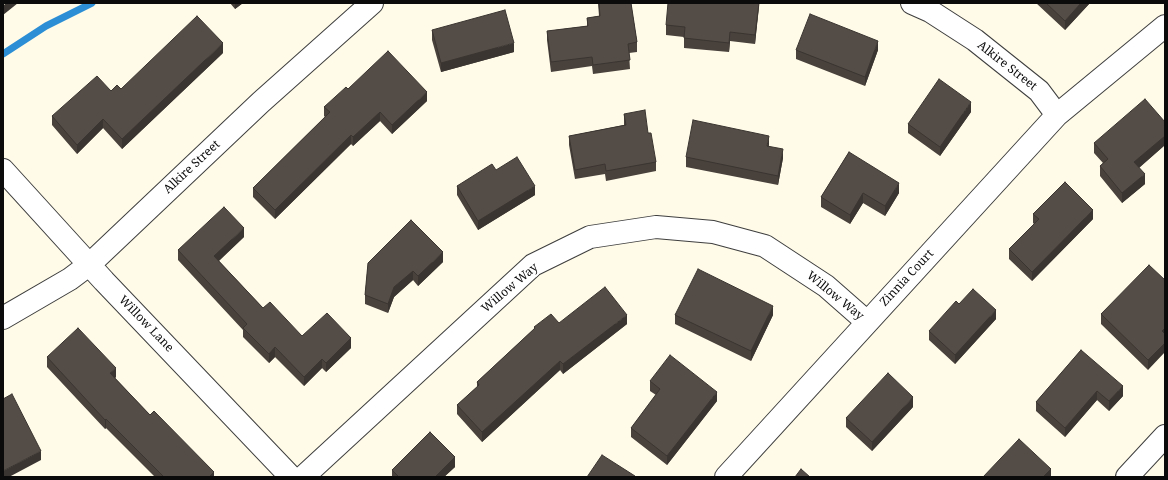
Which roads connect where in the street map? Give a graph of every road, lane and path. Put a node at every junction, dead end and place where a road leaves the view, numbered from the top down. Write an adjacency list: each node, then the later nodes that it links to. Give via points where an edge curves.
1 (372, 3): 6 (street, Alkire Street, via 261,102)
2 (912, 3): 4 (street, Alkire Street, via 930,10 975,40 1039,91)
3 (1165, 26): 4 (street)
4 (1057, 115): 8 (street, Zinnia Court)
5 (3, 170): 6 (street, Willow Lane)
6 (90, 264): 7 (street, Alkire Street, via 70,279); 10 (street, Willow Lane)
7 (3, 318)
8 (867, 322): 11 (street, Willow Way, via 826,286 765,246 713,232 656,227 590,237 533,265); 12 (street, Zinnia Court)
9 (1165, 436): 13 (street)
10 (290, 477)
11 (303, 477)
12 (726, 477)
13 (1127, 477)

